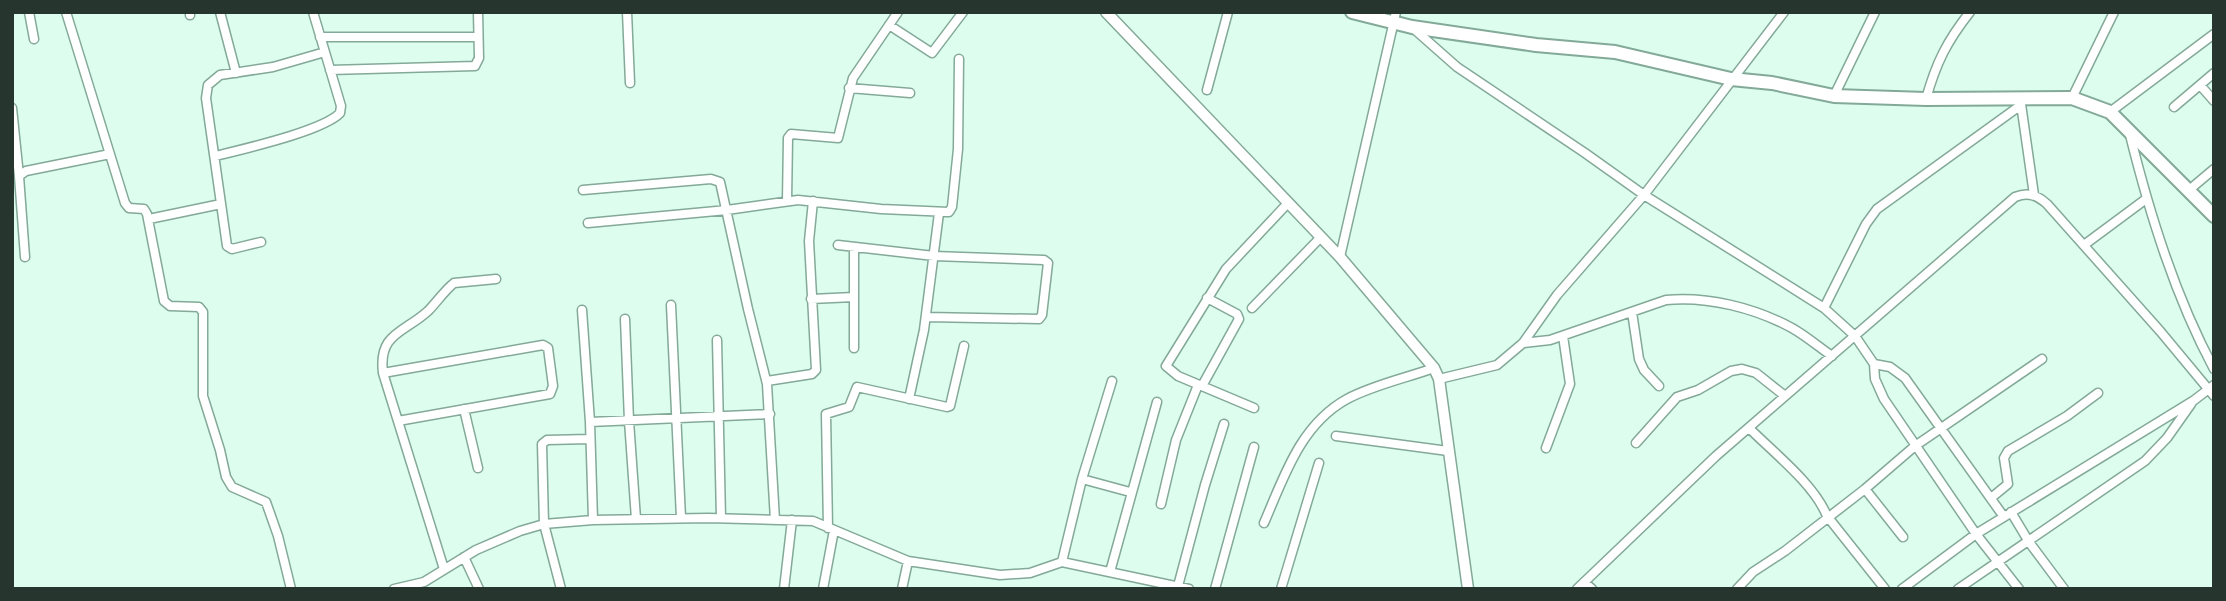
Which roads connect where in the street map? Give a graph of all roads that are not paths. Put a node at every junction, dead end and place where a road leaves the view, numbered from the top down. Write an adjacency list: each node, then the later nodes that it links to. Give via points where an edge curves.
1 (29, 12): 22 (street)
2 (66, 12): 43 (street)
3 (220, 12): 26 (street)
4 (313, 12): 20 (street)
5 (478, 12): 21 (street)
6 (627, 12): 29 (street)
7 (898, 12): 17 (street)
8 (963, 12): 17 (street, via 932,53)
9 (1106, 12): 54 (street)
10 (1228, 12): 32 (street)
11 (1352, 12): 16 (main road)
12 (1784, 12): 28 (street)
13 (1875, 12): 34 (street)
14 (1970, 12): 36 (street, via 1950,37)
15 (2114, 12): 35 (street)
16 (1395, 18): 18 (main road); 68 (street)
17 (889, 25): 31 (street)
18 (1412, 27): 28 (main road, via 1615,52); 49 (street, via 1457,67)
19 (2214, 34): 41 (street)
20 (320, 37): 21 (street); 23 (street)
21 (478, 37): 25 (street, via 478,63 471,68)
22 (34, 39)
23 (325, 52): 25 (street); 26 (street)
24 (959, 59): 57 (street, via 952,207)
25 (330, 70): 44 (street, via 341,106 337,117)
26 (236, 73): 44 (street, via 220,75 208,85)
27 (2214, 73): 30 (street)
28 (1731, 79): 34 (main road); 49 (street)
29 (630, 83)
30 (2200, 85): 38 (street); 39 (street)
31 (849, 88): 33 (street); 52 (street, via 838,138 792,134 788,138)
32 (1207, 90)
33 (910, 93)
34 (1834, 96): 36 (main road)
35 (2072, 98): 37 (main road); 41 (main road)
36 (1926, 99): 37 (main road)
37 (2021, 101): 50 (street); 75 (street, via 1877,209)
38 (2214, 102)
39 (2174, 107)
40 (12, 108): 46 (street)
41 (2110, 112): 42 (main road)
42 (2129, 133): 48 (main road); 51 (street)
43 (110, 154): 46 (street); 59 (street, via 126,206 144,209)
44 (216, 156): 55 (street)
45 (2214, 169): 48 (street)
46 (19, 176): 67 (street)
47 (583, 190): 56 (street, via 715,178)
48 (2189, 190): 58 (main road)
49 (1644, 195): 75 (street); 83 (street)
50 (2034, 195): 64 (street, via 2048,204); 81 (street, via 2015,197)
51 (2146, 199): 64 (street); 90 (street, via 2192,329)
52 (787, 201): 53 (street); 56 (street)
53 (813, 201): 57 (street); 72 (street)
54 (1289, 203): 61 (street); 71 (street, via 1226,269)
55 (221, 204): 59 (street); 62 (street, via 228,246)
56 (727, 210): 60 (street); 93 (street)
57 (939, 213): 66 (street)
58 (2214, 216)
59 (149, 219): 152 (street, via 164,301 170,306 199,307 203,312 203,396 226,477 232,487 266,502)
60 (588, 223)
61 (1321, 237): 68 (street); 74 (street)
62 (261, 242)
63 (838, 245): 65 (street)
64 (2084, 245): 97 (street)
65 (854, 247): 66 (street); 70 (street)
66 (934, 256): 78 (street); 78 (street, via 1044,260 1049,267 1039,319)
67 (24, 257)
68 (1340, 257): 89 (street)
69 (496, 279): 91 (street, via 451,285 425,314 390,338 382,356)
70 (854, 297): 72 (street); 85 (street)
71 (1207, 298): 95 (street, via 1239,319); 95 (street, via 1166,366)
72 (811, 299): 93 (street, via 816,370)
73 (671, 306): 106 (street)
74 (1252, 308)
75 (1825, 308): 81 (street)
76 (582, 310): 110 (street)
77 (1632, 312): 80 (street); 86 (street, via 1683,298 1726,304 1794,329); 96 (street, via 1641,364)
78 (926, 317): 100 (street)
79 (625, 318): 109 (street)
80 (1563, 336): 83 (street); 119 (street, via 1570,384)
81 (1855, 336): 86 (street); 88 (street)
82 (717, 340): 107 (street)
83 (1522, 342): 92 (street, via 1497,365)
84 (964, 346): 100 (street, via 950,406)
85 (854, 348)
86 (1832, 356): 99 (street)
87 (2042, 359): 113 (street)
88 (1874, 364): 113 (street, via 1890,367 1905,378); 117 (street, via 1884,399)
89 (1434, 368): 92 (street); 136 (street, via 1350,397 1310,429)
90 (2214, 369)
91 (383, 373): 104 (street, via 543,345 548,348 550,394); 108 (street)
92 (1438, 379): 120 (street)
93 (767, 381): 105 (street)
94 (1112, 381): 123 (street)
95 (1200, 386): 103 (street); 127 (street, via 1176,440)
96 (1659, 386)
97 (2212, 390): 101 (street)
98 (2098, 393): 126 (street, via 2008,451 2004,458 2008,484)
99 (1785, 396): 112 (street); 116 (street, via 1756,373 1731,371 1677,397)
100 (909, 399): 138 (street, via 857,387 849,407 826,414)
101 (2193, 401): 128 (street); 141 (street, via 2145,461)
102 (1157, 402): 125 (street)
103 (1254, 408)
104 (464, 409): 108 (street); 122 (street)
105 (770, 414): 107 (street); 134 (street)
106 (678, 418): 107 (street); 109 (street); 130 (street)
107 (719, 418): 131 (street)
108 (398, 421): 146 (street)
109 (629, 421): 110 (street); 132 (street)
110 (590, 422): 115 (street)
111 (1224, 424): 151 (street)
112 (1749, 428): 129 (street, via 1813,492); 149 (street)
113 (1942, 428): 117 (street); 126 (street)
114 (1336, 436): 120 (street)
115 (590, 439): 133 (street); 137 (street, via 542,444)
116 (1636, 443)
117 (1915, 446): 124 (street); 139 (street)
118 (1254, 447): 161 (street)
119 (1546, 448)
120 (1448, 451): 163 (street)
121 (1319, 463): 162 (street)
122 (478, 468)
123 (1082, 479): 125 (street); 144 (street)
124 (1865, 489): 129 (street); 140 (street)
125 (1130, 492): 147 (street)
126 (1991, 498): 128 (street)
127 (1161, 504)
128 (2007, 514): 139 (street); 141 (street)
129 (1827, 516): 166 (street); 167 (street)
130 (681, 518): 131 (street); 132 (street)
131 (722, 518): 134 (street)
132 (636, 519): 133 (street)
133 (593, 520): 137 (street)
134 (775, 520): 135 (street)
135 (792, 520): 138 (street, via 813,521); 156 (street)
136 (1264, 523)
137 (544, 524): 142 (street); 155 (street)
138 (831, 529): 143 (street); 157 (street)
139 (1976, 534): 145 (street); 168 (street)
140 (1903, 537)
141 (2029, 542): 145 (street); 171 (street)
142 (464, 557): 146 (street); 154 (street)
143 (908, 561): 144 (street, via 1000,575 1030,573); 158 (street)
144 (1062, 562): 147 (street)
145 (1999, 563): 169 (street); 170 (street)
146 (444, 569): 150 (street)
147 (1110, 572): 148 (street)
148 (1136, 579): 151 (street); 159 (street)
149 (1584, 582): 164 (street); 165 (street)
150 (423, 585): 153 (street)
151 (1178, 586): 160 (street)
152 (291, 589)
153 (394, 589)
154 (479, 589)
155 (561, 589)
156 (784, 589)
157 (823, 589)
158 (902, 589)
159 (1134, 589)
160 (1189, 589)
161 (1214, 589)
162 (1281, 589)
163 (1468, 589)
164 (1577, 589)
165 (1592, 589)
166 (1737, 589)
167 (1885, 589)
168 (1902, 589)
169 (1958, 589)
170 (2019, 589)
171 (2064, 589)

